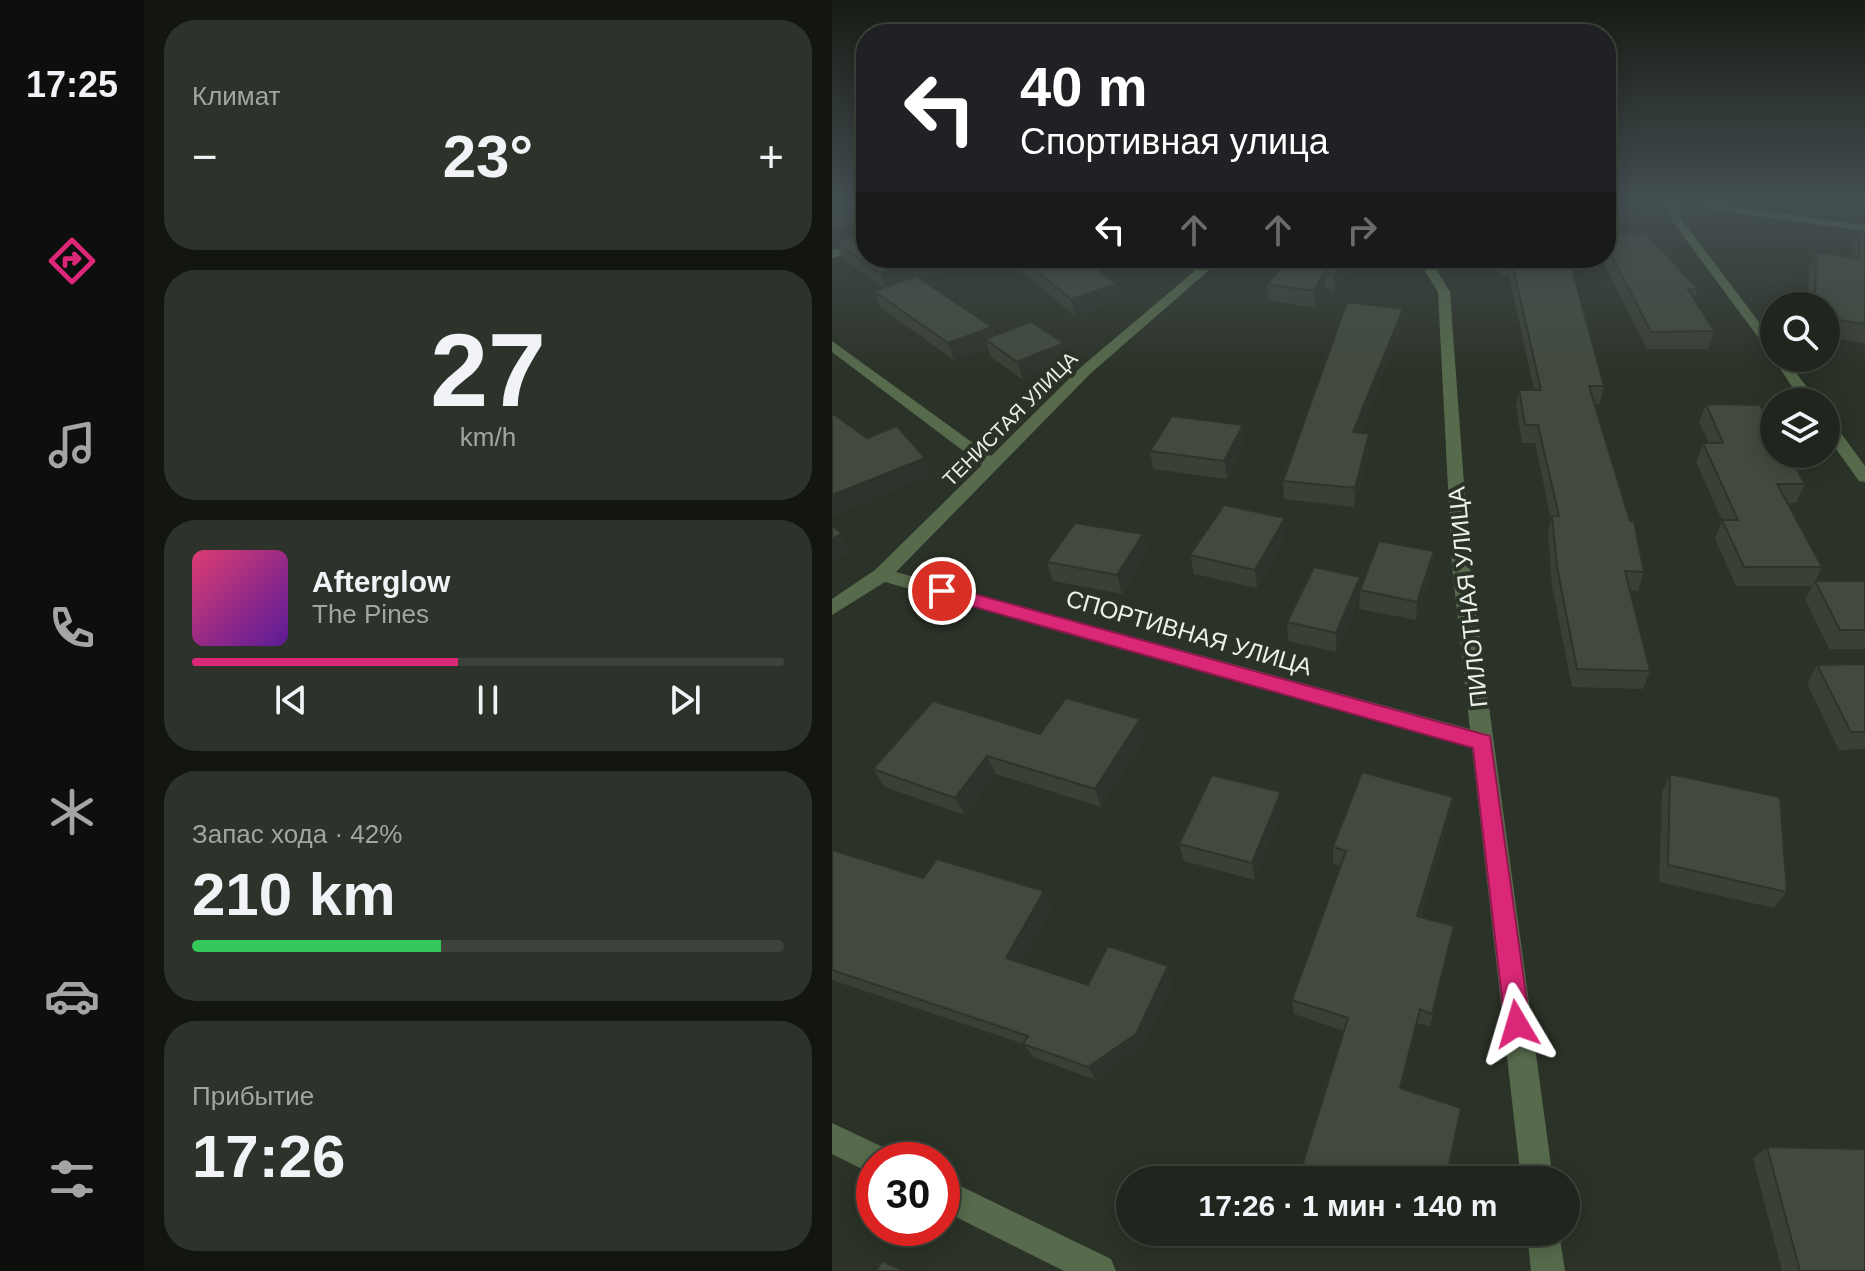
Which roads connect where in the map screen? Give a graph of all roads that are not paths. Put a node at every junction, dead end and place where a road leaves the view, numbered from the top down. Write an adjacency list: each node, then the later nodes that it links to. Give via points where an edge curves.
1 (1704, 257): 4 (street)
2 (1205, 268): 7 (street, ТЕНИСТАЯ УЛИЦА, via 1086,370)
3 (1429, 268): 11 (street, ПИЛОТНАЯ УЛИЦА, via 1444,292 1461,566)
4 (1760, 333)
5 (832, 345): 7 (street)
6 (1840, 443): 8 (street)
7 (992, 464): 9 (street, ТЕНИСТАЯ УЛИЦА)
8 (1865, 477)
9 (882, 575): 10 (street, ТЕНИСТАЯ УЛИЦА); 11 (street, СПОРТИВНАЯ УЛИЦА)
10 (832, 608)
11 (1483, 742): 14 (street, ПИЛОТНАЯ УЛИЦА)
12 (832, 1138): 13 (street)
13 (856, 1150)
14 (1535, 1166)
15 (960, 1202): 17 (street)
16 (1545, 1246): 18 (street)
17 (1099, 1271)
18 (1548, 1271)

